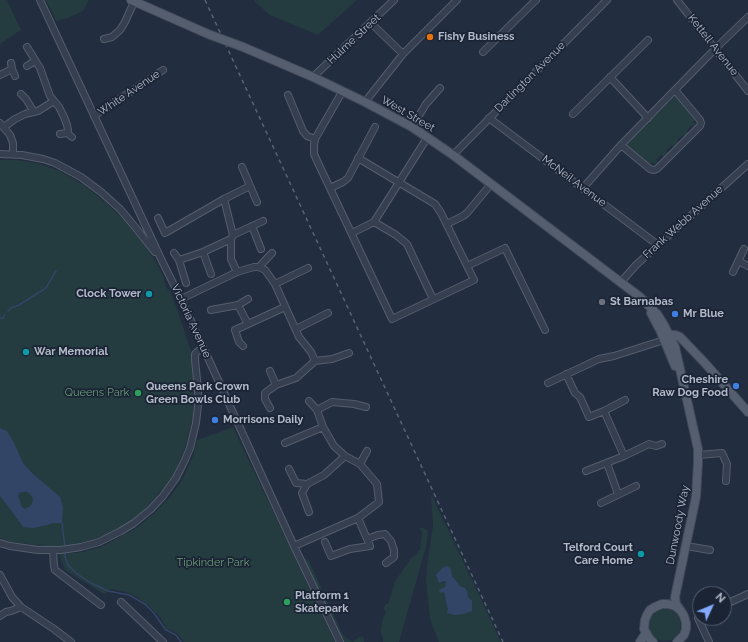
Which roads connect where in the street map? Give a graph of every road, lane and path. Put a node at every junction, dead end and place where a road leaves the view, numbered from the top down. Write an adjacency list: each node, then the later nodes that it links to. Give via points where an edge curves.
1 (40, 0): 33 (street, Victoria Avenue)
2 (394, 0): 9 (street, Hulme Street)
3 (457, 0): 15 (street)
4 (536, 0): 14 (street, via 487,44)
5 (607, 0): 34 (street, Darlington Avenue)
6 (677, 0): 13 (street, Kettell Avenue)
7 (133, 1): 10 (street, via 120,30 112,37); 21 (main road, West Street, bridge)
8 (748, 17): 13 (street)
9 (371, 23): 15 (street); 21 (street, Hulme Street)
10 (104, 39)
11 (648, 40): 22 (street)
12 (28, 47): 16 (street)
13 (715, 49): 24 (street); 25 (street, Kettell Avenue)
14 (483, 52)
15 (403, 54): 30 (street)
16 (35, 61): 17 (street); 29 (street)
17 (27, 66)
18 (164, 70): 33 (street, White Avenue)
19 (0, 75): 20 (street, via 11,66)
20 (14, 76)
21 (313, 77): 26 (main road, West Street)
22 (610, 77): 32 (street); 35 (street)
23 (440, 88): 38 (street, via 426,104)
24 (675, 90): 35 (street); 42 (street, via 700,120 700,126 654,170)
25 (748, 91)
26 (342, 92): 30 (main road, West Street); 41 (street)
27 (20, 94): 31 (street)
28 (288, 95): 41 (street, via 303,131)
29 (54, 101): 31 (street); 39 (street, via 64,117 69,135)
30 (365, 102): 38 (main road, West Street)
31 (34, 112): 36 (street)
32 (573, 114)
33 (94, 116): 56 (street, Victoria Avenue)
34 (489, 118): 45 (street, Darlington Avenue); 53 (street, McNeil Avenue)
35 (648, 118): 42 (street)
36 (2, 125): 44 (street, via 13,143)
37 (375, 127): 46 (street)
38 (412, 127): 40 (main road, West Street)
39 (60, 134)
40 (427, 138): 45 (main road, West Street); 49 (street)
41 (315, 139): 52 (street, via 314,154)
42 (621, 146): 53 (street)
43 (0, 154): 44 (street)
44 (13, 154): 58 (street, via 43,159 69,170 112,201)
45 (453, 155): 50 (main road, West Street)
46 (358, 158): 49 (street); 52 (street, via 346,180)
47 (748, 164): 67 (street, Frank Webb Avenue)
48 (242, 167): 51 (street)
49 (398, 183): 60 (street); 61 (street, via 435,204)
50 (491, 184): 61 (street, via 467,213); 83 (main road, West Street)
51 (250, 186): 54 (street); 55 (street)
52 (330, 188): 64 (street)
53 (582, 188): 67 (street, McNeil Avenue)
54 (224, 199): 63 (street); 65 (street)
55 (257, 202)
56 (141, 215): 58 (street); 75 (street, Victoria Avenue)
57 (158, 218): 63 (street)
58 (130, 220): 75 (street)
59 (263, 220): 62 (street)
60 (374, 222): 64 (street); 88 (street, via 407,244)
61 (447, 224): 76 (street)
62 (252, 226): 65 (street); 68 (street)
63 (165, 233): 66 (street)
64 (352, 233): 88 (street, via 392,319)
65 (232, 237): 70 (street); 80 (street, via 231,259)
66 (166, 241)
67 (658, 245): 83 (street, Frank Webb Avenue)
68 (261, 249)
69 (744, 249): 74 (street)
70 (202, 252): 73 (street); 82 (street)
71 (174, 253): 73 (street)
72 (272, 253): 78 (street)
73 (179, 260): 84 (street)
74 (738, 261): 77 (street); 81 (street)
75 (163, 263): 86 (street, Victoria Avenue)
76 (467, 266): 88 (street, via 474,280); 95 (street, via 505,248)
77 (748, 266)
78 (259, 267): 80 (street); 85 (street, via 265,270)
79 (308, 268): 85 (street)
80 (237, 272): 86 (street)
81 (733, 272)
82 (211, 274)
83 (621, 282): 96 (main road, West Street, via 657,314 664,324)
84 (186, 283)
85 (275, 284): 90 (street)
86 (181, 299): 98 (street, Victoria Avenue)
87 (248, 299): 89 (street)
88 (434, 299)
89 (238, 305): 91 (street); 93 (street)
90 (285, 308): 93 (street); 94 (street)
91 (211, 310)
92 (328, 313): 94 (street)
93 (248, 324): 97 (street, via 235,330)
94 (296, 329): 102 (street)
95 (544, 330)
96 (666, 338): 99 (main road, West Street); 100 (main road, via 680,336); 104 (street, via 599,359)
97 (243, 346)
98 (204, 348): 135 (street, Victoria Avenue); 138 (street, via 195,354 198,405 193,435 190,448 174,482 151,510 130,526 99,542)
99 (671, 348): 100 (main road, via 683,346); 118 (main road, Dunwoody Way, via 682,381)
100 (693, 350): 113 (main road)
101 (349, 353): 102 (street)
102 (316, 361): 106 (street, via 296,378)
103 (270, 371): 106 (street)
104 (566, 374): 105 (street); 112 (street, via 575,393 580,397 587,418)
105 (548, 382)
106 (276, 385): 110 (street, via 265,393)
107 (625, 400): 112 (street)
108 (309, 401): 111 (street)
109 (366, 407): 111 (street, via 332,402)
110 (270, 408)
111 (316, 410): 114 (street)
112 (604, 411): 120 (street)
113 (748, 412)
114 (323, 427): 115 (street); 119 (street, via 334,446)
115 (285, 443)
116 (662, 444): 120 (street, via 649,444)
117 (367, 451): 122 (street)
118 (698, 455): 125 (street, via 722,453 727,464); 136 (main road, Dunwoody Way, via 696,497)
119 (346, 456): 122 (street); 126 (street, via 324,475)
120 (624, 456): 121 (street)
121 (607, 463): 124 (street); 128 (street)
122 (360, 464): 131 (street, via 377,484 378,502)
123 (288, 469): 126 (street, via 296,483)
124 (586, 471)
125 (726, 481)
126 (307, 484): 130 (street, via 302,493)
127 (636, 486): 128 (street)
128 (618, 494): 129 (street)
129 (601, 503)
130 (310, 512)
131 (358, 518): 133 (street); 135 (street)
132 (325, 542): 133 (street, via 331,556)
133 (369, 542): 139 (street, via 378,535 385,534 391,541 394,557)
134 (0, 543): 138 (street, via 24,549)
135 (294, 546): 154 (street, Victoria Avenue)
136 (686, 546): 137 (street); 141 (main road, Dunwoody Way)
137 (710, 550)
138 (53, 551): 146 (street, via 55,570)
139 (386, 563)
140 (0, 575): 147 (street, via 12,597)
141 (679, 578): 145 (main road, Dunwoody Way); 148 (main road, Dunwoody Way, via 675,597)
142 (748, 594): 143 (street)
143 (732, 601)
144 (121, 602): 153 (street)
145 (662, 604): 148 (main road, via 675,606); 151 (main road, Dunwoody Way, via 650,610 647,615 644,624)
146 (101, 605)
147 (21, 607): 149 (street); 152 (street)
148 (680, 611): 157 (main road, Dunwoody Way, via 684,616 686,629)
149 (0, 616)
150 (703, 626): 158 (street)
151 (646, 632): 155 (main road); 156 (main road)
152 (72, 642)
153 (163, 642)
154 (340, 642)
155 (640, 642)
156 (653, 642)
157 (678, 642)
158 (709, 642)

